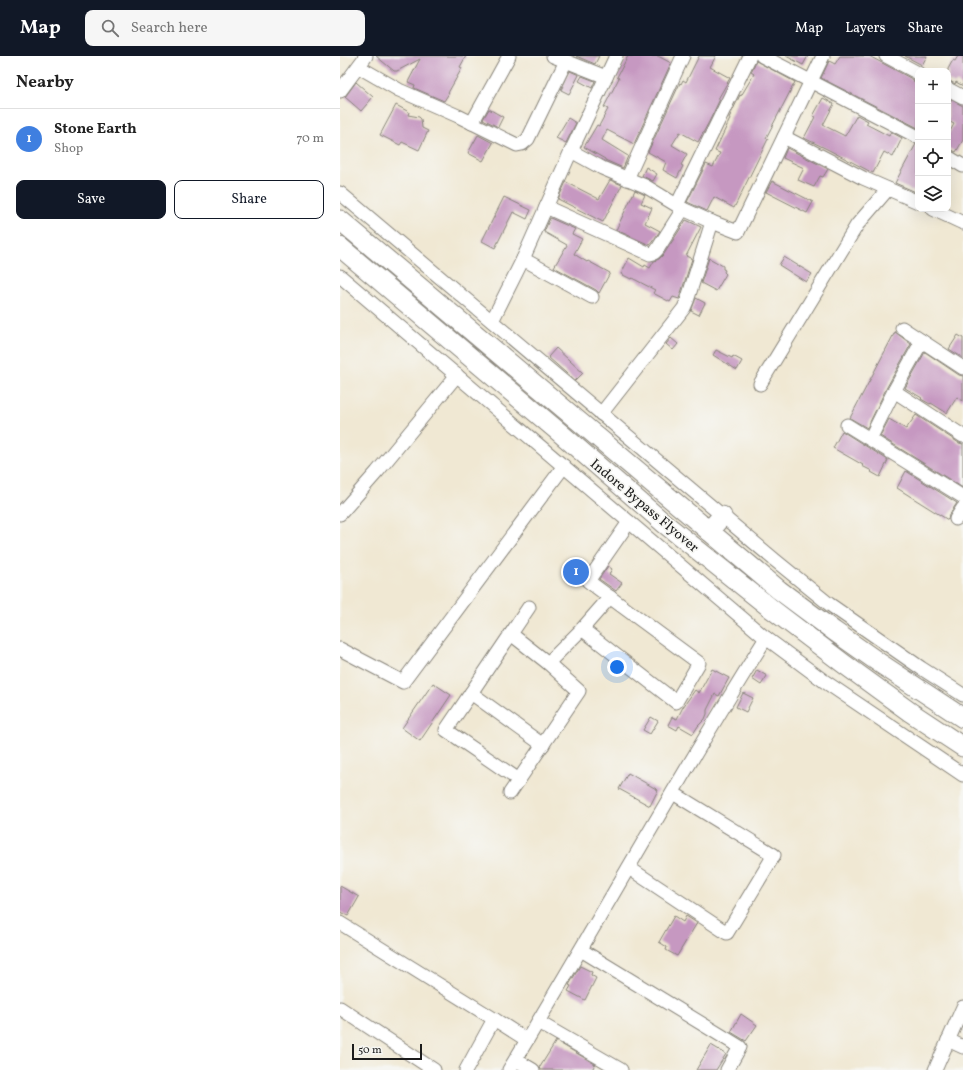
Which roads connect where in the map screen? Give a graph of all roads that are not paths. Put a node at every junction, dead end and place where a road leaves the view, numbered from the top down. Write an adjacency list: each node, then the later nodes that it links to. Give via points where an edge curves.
1 (509, 56): 17 (street)
2 (553, 56): 10 (street)
3 (616, 56): 12 (street)
4 (683, 56): 23 (street)
5 (750, 56): 28 (street)
6 (762, 56): 13 (street)
7 (823, 56): 13 (street)
8 (886, 56): 11 (street)
9 (362, 61): 14 (street); 17 (street, via 399,90)
10 (566, 61): 12 (street); 17 (street, via 528,139 522,144 517,145)
11 (915, 71)
12 (606, 77): 20 (street)
13 (811, 81): 18 (street); 19 (street)
14 (340, 91)
15 (951, 91): 16 (street)
16 (963, 97)
17 (472, 123)
18 (915, 135)
19 (784, 137): 24 (street); 31 (street, via 738,232)
20 (571, 151): 23 (street); 27 (street)
21 (951, 159): 22 (street)
22 (963, 166)
23 (627, 179): 28 (street, via 646,186)
24 (888, 189): 26 (street); 42 (street, via 857,225)
25 (340, 193): 37 (street)
26 (915, 201)
27 (546, 207): 28 (street, via 650,254 657,250); 34 (street)
28 (680, 207): 31 (street)
29 (939, 212): 32 (street)
30 (340, 220): 53 (highway, Indore Bypass Flyover)
31 (712, 222): 44 (street, via 684,308)
32 (963, 223)
33 (340, 247): 65 (highway, Indore Bypass Flyover, via 665,524 772,610 910,712)
34 (523, 259): 36 (street); 37 (street)
35 (340, 276): 41 (street)
36 (592, 297)
37 (492, 321): 44 (street)
38 (902, 328): 39 (street)
39 (922, 341): 40 (street); 43 (street)
40 (963, 368)
41 (457, 375): 48 (street); 50 (street)
42 (760, 384)
43 (894, 391): 46 (street); 47 (street)
44 (601, 414): 51 (street)
45 (847, 425): 47 (street)
46 (963, 436)
47 (870, 438): 49 (street)
48 (564, 466): 52 (street); 59 (street, via 403,682)
49 (963, 497)
50 (340, 514)
51 (722, 516): 53 (highway); 62 (street, via 829,604)
52 (629, 522): 54 (street, via 588,581); 58 (street)
53 (709, 531): 63 (highway, Indore Bypass Flyover, via 779,590 854,645)
54 (610, 597): 56 (street); 56 (street, via 698,663 676,702)
55 (529, 607): 57 (street)
56 (582, 629): 60 (street)
57 (511, 634): 60 (street); 61 (street)
58 (766, 638): 66 (street, via 824,681); 69 (street)
59 (340, 649)
60 (548, 663): 64 (street, via 579,691)
61 (470, 693): 64 (street); 67 (street, via 446,730)
62 (963, 695)
63 (963, 718)
64 (543, 745): 67 (street)
65 (963, 747)
66 (963, 775)
67 (519, 780): 68 (street)
68 (510, 793)
69 (673, 793): 70 (street); 70 (street, via 774,856 727,933)
70 (629, 868): 72 (street)
71 (340, 923): 75 (street)
72 (581, 950): 76 (street); 85 (street, via 740,1047)
73 (963, 1007): 78 (street)
74 (340, 1008): 81 (street)
75 (494, 1019): 77 (street); 82 (street)
76 (538, 1022): 77 (street); 84 (street)
77 (527, 1040): 80 (street)
78 (948, 1040): 79 (street); 86 (street)
79 (963, 1047)
80 (513, 1065): 83 (street)
81 (434, 1070)
82 (466, 1070)
83 (533, 1070)
84 (621, 1070)
85 (727, 1070)
86 (935, 1070)

